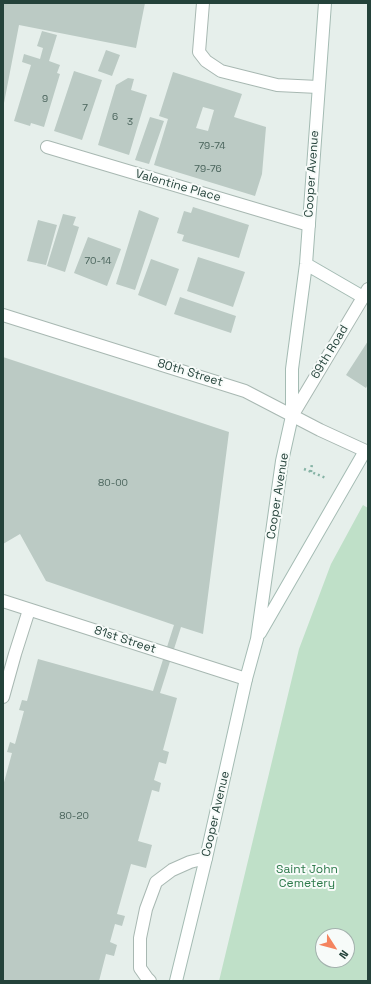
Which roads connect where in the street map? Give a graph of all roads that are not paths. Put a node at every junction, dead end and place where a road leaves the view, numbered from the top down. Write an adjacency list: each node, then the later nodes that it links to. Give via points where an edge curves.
1 (203, 3): 3 (main road, via 199,52 206,61 221,71 277,85)
2 (325, 3): 3 (main road, Cooper Avenue)
3 (318, 87): 5 (main road, Cooper Avenue)
4 (47, 147): 5 (main road, Valentine Place)
5 (309, 225): 6 (main road, Cooper Avenue)
6 (306, 264): 7 (main road); 9 (main road, Cooper Avenue, via 292,369)
7 (366, 296): 9 (main road, 69th Road)
8 (3, 315): 9 (main road, 80th Street, via 245,391)
9 (292, 416): 10 (main road, 80th Street); 13 (main road, Cooper Avenue, via 282,461)
10 (366, 452): 13 (main road)
11 (3, 601): 12 (main road, 81st Street)
12 (29, 610): 14 (main road, 81st Street); 15 (main road)
13 (257, 639): 14 (main road, Cooper Avenue)
14 (246, 679): 16 (main road, Cooper Avenue)
15 (3, 697)
16 (206, 858): 17 (main road, via 172,870 156,882 146,909 140,938 140,968); 18 (main road, Cooper Avenue)
17 (150, 981)
18 (176, 981)

